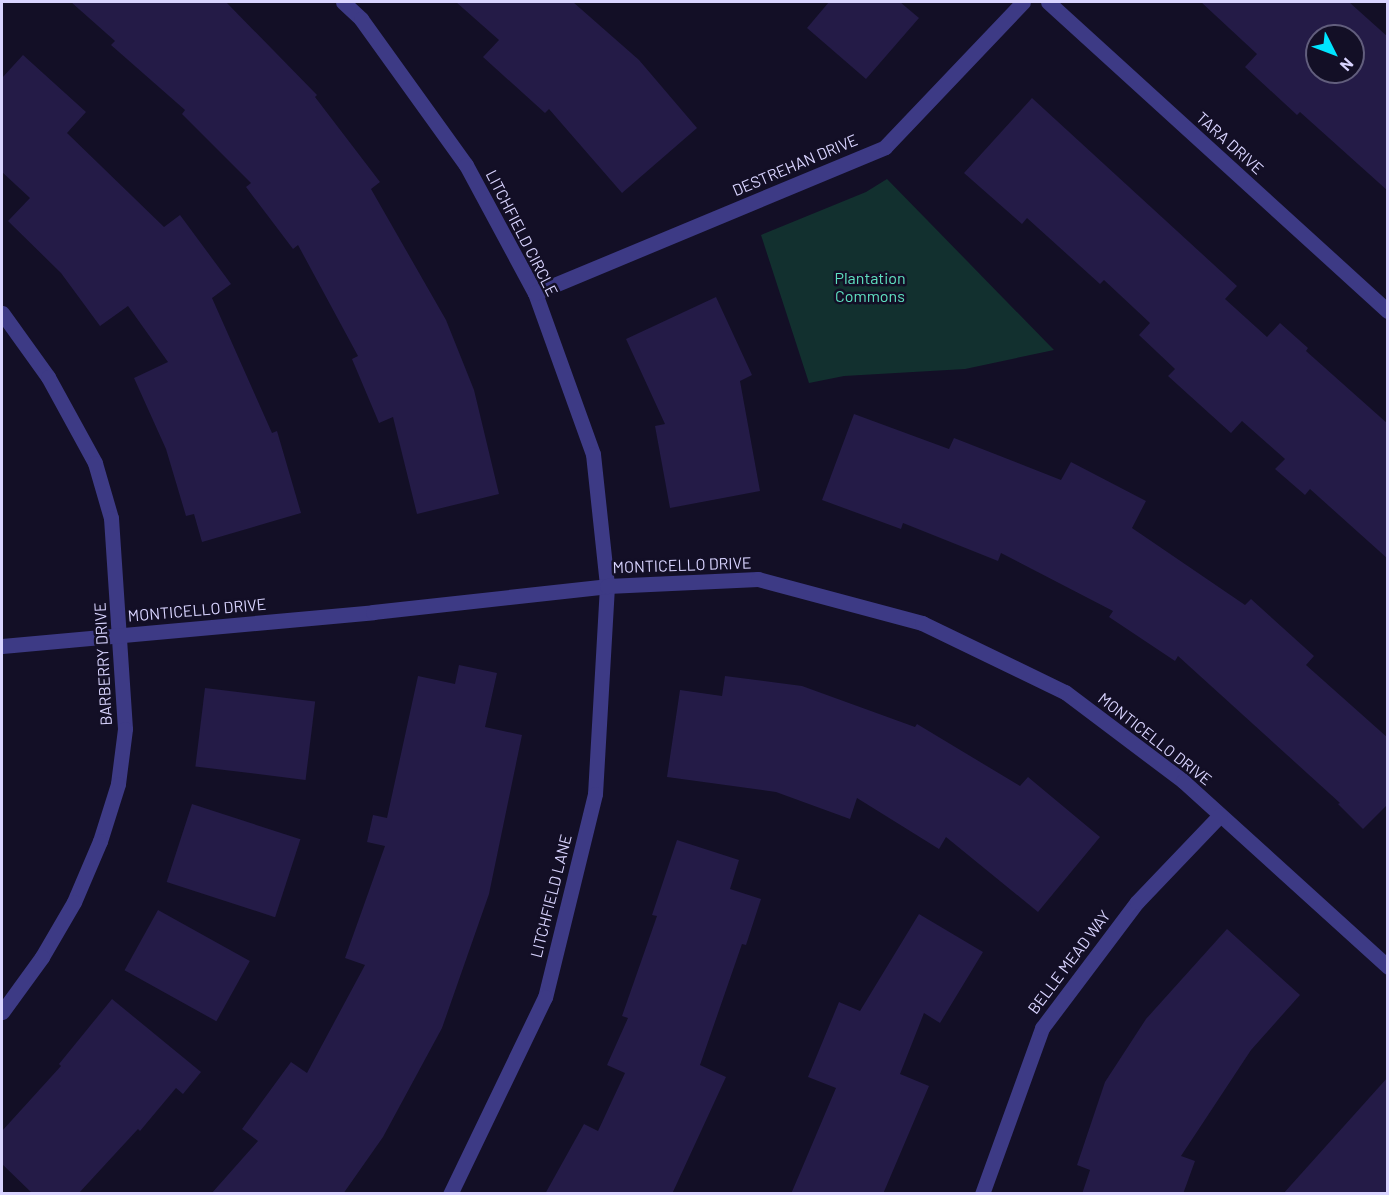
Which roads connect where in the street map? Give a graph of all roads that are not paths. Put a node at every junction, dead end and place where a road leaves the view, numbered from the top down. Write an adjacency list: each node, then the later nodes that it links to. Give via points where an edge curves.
1 (343, 2): 4 (street, LITCHFIELD CIRCLE, via 361,19 466,165)
2 (1023, 2): 4 (street, DESTREHAN DRIVE, via 885,147)
3 (1048, 2): 5 (street, TARA DRIVE)
4 (535, 293): 7 (street, LITCHFIELD CIRCLE, via 593,454)
5 (1388, 311)
6 (2, 313): 8 (street, BARBERRY DRIVE, via 48,377 95,464 111,518)
7 (607, 586): 8 (street, MONTICELLO DRIVE); 10 (street, MONTICELLO DRIVE, via 758,579 922,623 1065,692 1183,781); 13 (street, LITCHFIELD LANE, via 595,794 545,997)
8 (120, 635): 9 (street, MONTICELLO DRIVE); 12 (street, BARBERRY DRIVE, via 125,729 118,784 100,841 74,902 42,957)
9 (2, 646)
10 (1220, 815): 11 (street, MONTICELLO DRIVE); 14 (street, BELLE MEAD WAY, via 1137,902 1042,1028)
11 (1388, 967)
12 (2, 1012)
13 (450, 1194)
14 (982, 1194)

